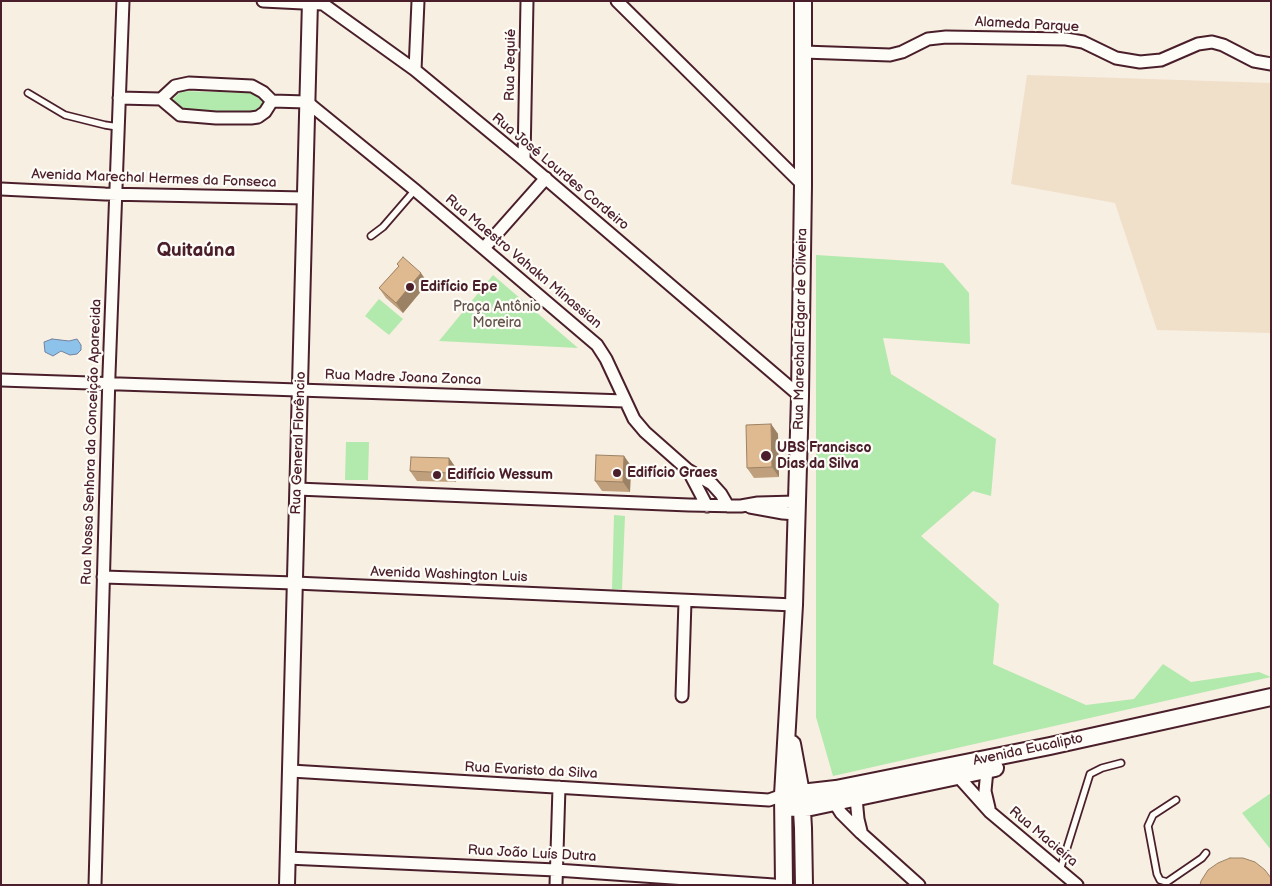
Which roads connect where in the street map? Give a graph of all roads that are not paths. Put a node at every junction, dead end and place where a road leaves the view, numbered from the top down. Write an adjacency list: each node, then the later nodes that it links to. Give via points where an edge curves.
1 (123, 1): 12 (street, Rua Nossa Senhora da Conceição Aparecida)
2 (263, 1): 7 (street, Rua José Lourdes Cordeiro)
3 (418, 1): 10 (street)
4 (527, 1): 17 (street, Rua Jequié)
5 (616, 1): 19 (street)
6 (803, 1): 8 (main road, Rua Marechal Edgar de Oliveira)
7 (310, 2): 10 (street, Rua José Lourdes Cordeiro, via 323,4); 15 (street, Rua General Florêncio)
8 (803, 52): 9 (street, Alameda Parque, via 890,54 932,38 946,37 1072,40 1116,58 1140,62 1161,60 1198,44 1212,42 1254,61); 19 (main road, Rua Marechal Edgar de Oliveira)
9 (1271, 64)
10 (415, 70): 17 (street, Rua José Lourdes Cordeiro)
11 (28, 93): 16 (lane, via 66,115)
12 (119, 98): 13 (street); 16 (street, Rua Nossa Senhora da Conceição Aparecida)
13 (161, 99): 14 (street, via 175,86 189,83 252,86); 14 (street, via 180,114 224,118 258,117)
14 (272, 101): 15 (street)
15 (307, 102): 21 (street, Rua Maestro Vahakn Minassian); 23 (street, Rua General Florêncio)
16 (118, 127): 22 (street, Rua Nossa Senhora da Conceição Aparecida)
17 (524, 160): 18 (street, Rua José Lourdes Cordeiro)
18 (546, 178): 25 (street); 28 (street, Rua José Lourdes Cordeiro)
19 (803, 184): 26 (main road, Rua Marechal Edgar de Oliveira)
20 (1, 189): 22 (street, Avenida Marechal Hermes da Fonseca)
21 (414, 190): 24 (lane, via 383,227); 25 (street, Rua Maestro Vahakn Minassian)
22 (116, 194): 23 (street, Avenida Marechal Hermes da Fonseca); 29 (street, Rua Nossa Senhora da Conceição Aparecida)
23 (305, 198): 30 (street, Rua General Florêncio)
24 (371, 236)
25 (484, 248): 32 (street, Rua Maestro Vahakn Minassian, via 597,345)
26 (800, 377): 28 (street); 31 (main road, Rua Marechal Edgar de Oliveira)
27 (1, 380): 29 (street, Rua Madre Joana Zonca)
28 (782, 380): 31 (street, Rua José Lourdes Cordeiro)
29 (109, 383): 30 (street, Rua Madre Joana Zonca); 38 (street, Rua Nossa Senhora da Conceição Aparecida)
30 (300, 390): 32 (street, Rua Madre Joana Zonca); 34 (street, Rua General Florêncio)
31 (800, 396): 37 (main road, Rua Marechal Edgar de Oliveira)
32 (625, 401): 33 (street, Rua Maestro Vahakn Minassian, via 645,432)
33 (688, 470): 35 (street, Rua Maestro Vahakn Minassian); 36 (street, Rua Maestro Vahakn Minassian, via 712,484)
34 (297, 489): 35 (street); 39 (street, Rua General Florêncio)
35 (707, 506): 36 (street)
36 (728, 506): 37 (street, via 758,503)
37 (796, 508): 41 (main road, Rua Marechal Edgar de Oliveira)
38 (103, 577): 39 (street, Avenida Washington Luis); 62 (street, Rua Nossa Senhora da Conceição Aparecida)
39 (295, 583): 40 (street, Avenida Washington Luis); 48 (street, Rua General Florêncio)
40 (685, 600): 41 (street, Avenida Washington Luis); 42 (street)
41 (794, 605): 45 (main road, Rua Marechal Edgar de Oliveira)
42 (682, 696)
43 (1271, 697): 49 (main road, Avenida Eucalipto, via 1050,746)
44 (1271, 708): 47 (main road, Avenida Eucalipto)
45 (787, 717): 53 (main road, Rua Marechal Edgar de Oliveira); 54 (main road, Rua Marechal Edgar de Oliveira)
46 (1120, 763): 61 (lane, via 1090,774)
47 (987, 770): 49 (main road, Avenida Eucalipto); 56 (street, Rua Macieira, via 985,791)
48 (291, 771): 50 (street, Rua Evaristo da Silva); 59 (street, Rua General Florêncio)
49 (954, 771): 51 (main road, Avenida Eucalipto); 54 (main road, Avenida Eucalipto, via 836,788); 56 (street, Rua Macieira)
50 (559, 787): 53 (street, Rua Evaristo da Silva); 60 (street)
51 (856, 798): 55 (main road, Avenida Eucalipto); 57 (street)
52 (1176, 800): 58 (lane, via 1153,815 1148,826 1160,880 1167,882)
53 (779, 801): 54 (main road, Avenida Eucalipto); 66 (main road, Rua Marechal Edgar de Oliveira)
54 (801, 801): 55 (main road, Avenida Eucalipto); 67 (main road, Rua Marechal Edgar de Oliveira)
55 (834, 802): 57 (street)
56 (990, 812): 61 (street, Rua Macieira)
57 (862, 833): 68 (street)
58 (1206, 853)
59 (288, 858): 60 (street, Rua João Luis Dutra); 63 (street, Rua General Florêncio)
60 (556, 870): 64 (street); 65 (street, Rua João Luis Dutra)
61 (1060, 870): 69 (street, Rua Macieira)
62 (95, 885)
63 (287, 885)
64 (556, 885)
65 (774, 885)
66 (784, 885)
67 (804, 885)
68 (919, 885)
69 (1077, 885)

